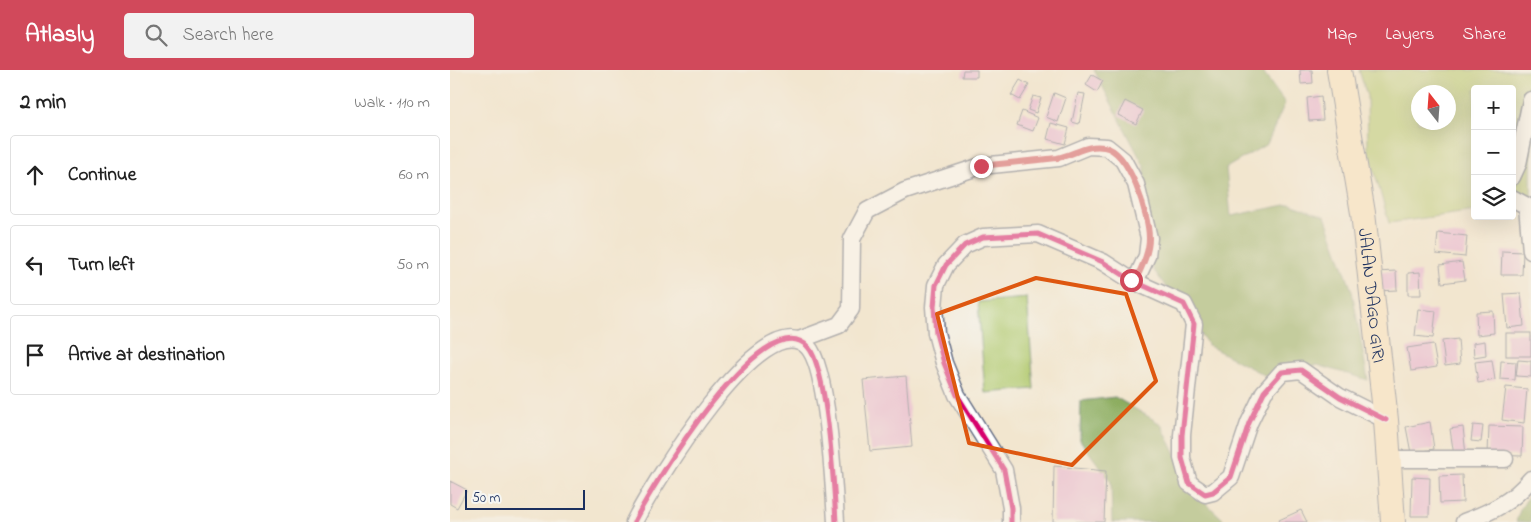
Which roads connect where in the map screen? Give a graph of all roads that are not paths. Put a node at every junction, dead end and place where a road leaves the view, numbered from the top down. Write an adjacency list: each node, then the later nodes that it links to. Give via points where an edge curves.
1 (1339, 70): 8 (main road, JALAN DAGO GIRI, via 1363,213)
2 (1531, 100): 3 (street)
3 (1513, 175)
4 (1516, 200): 5 (street, via 1527,206)
5 (1531, 251)
6 (1135, 282): 7 (street, via 1146,256 1149,238 1136,184 1123,160 1107,147 1088,146 1059,158 981,166 905,191 867,211 852,239 851,309 839,325); 8 (street, via 1184,304 1194,324 1182,458 1190,483 1197,490 1205,494 1213,492 1231,476 1260,400 1282,372 1301,370 1340,397); 14 (street, via 1103,262 1038,234 983,237 964,246 946,265 936,285 936,333 957,395 1004,470)
7 (799, 340): 12 (street, via 789,338 775,344 749,359 733,375 653,486); 13 (street, via 808,347 818,368 830,443)
8 (1386, 420): 9 (main road, JALAN DAGO GIRI)
9 (1389, 459): 10 (street); 15 (main road, JALAN DAGO GIRI)
10 (1506, 459)
11 (1531, 478): 16 (street, via 1519,494 1492,512)
12 (634, 522)
13 (836, 522)
14 (1011, 522)
15 (1393, 522)
16 (1464, 522)

